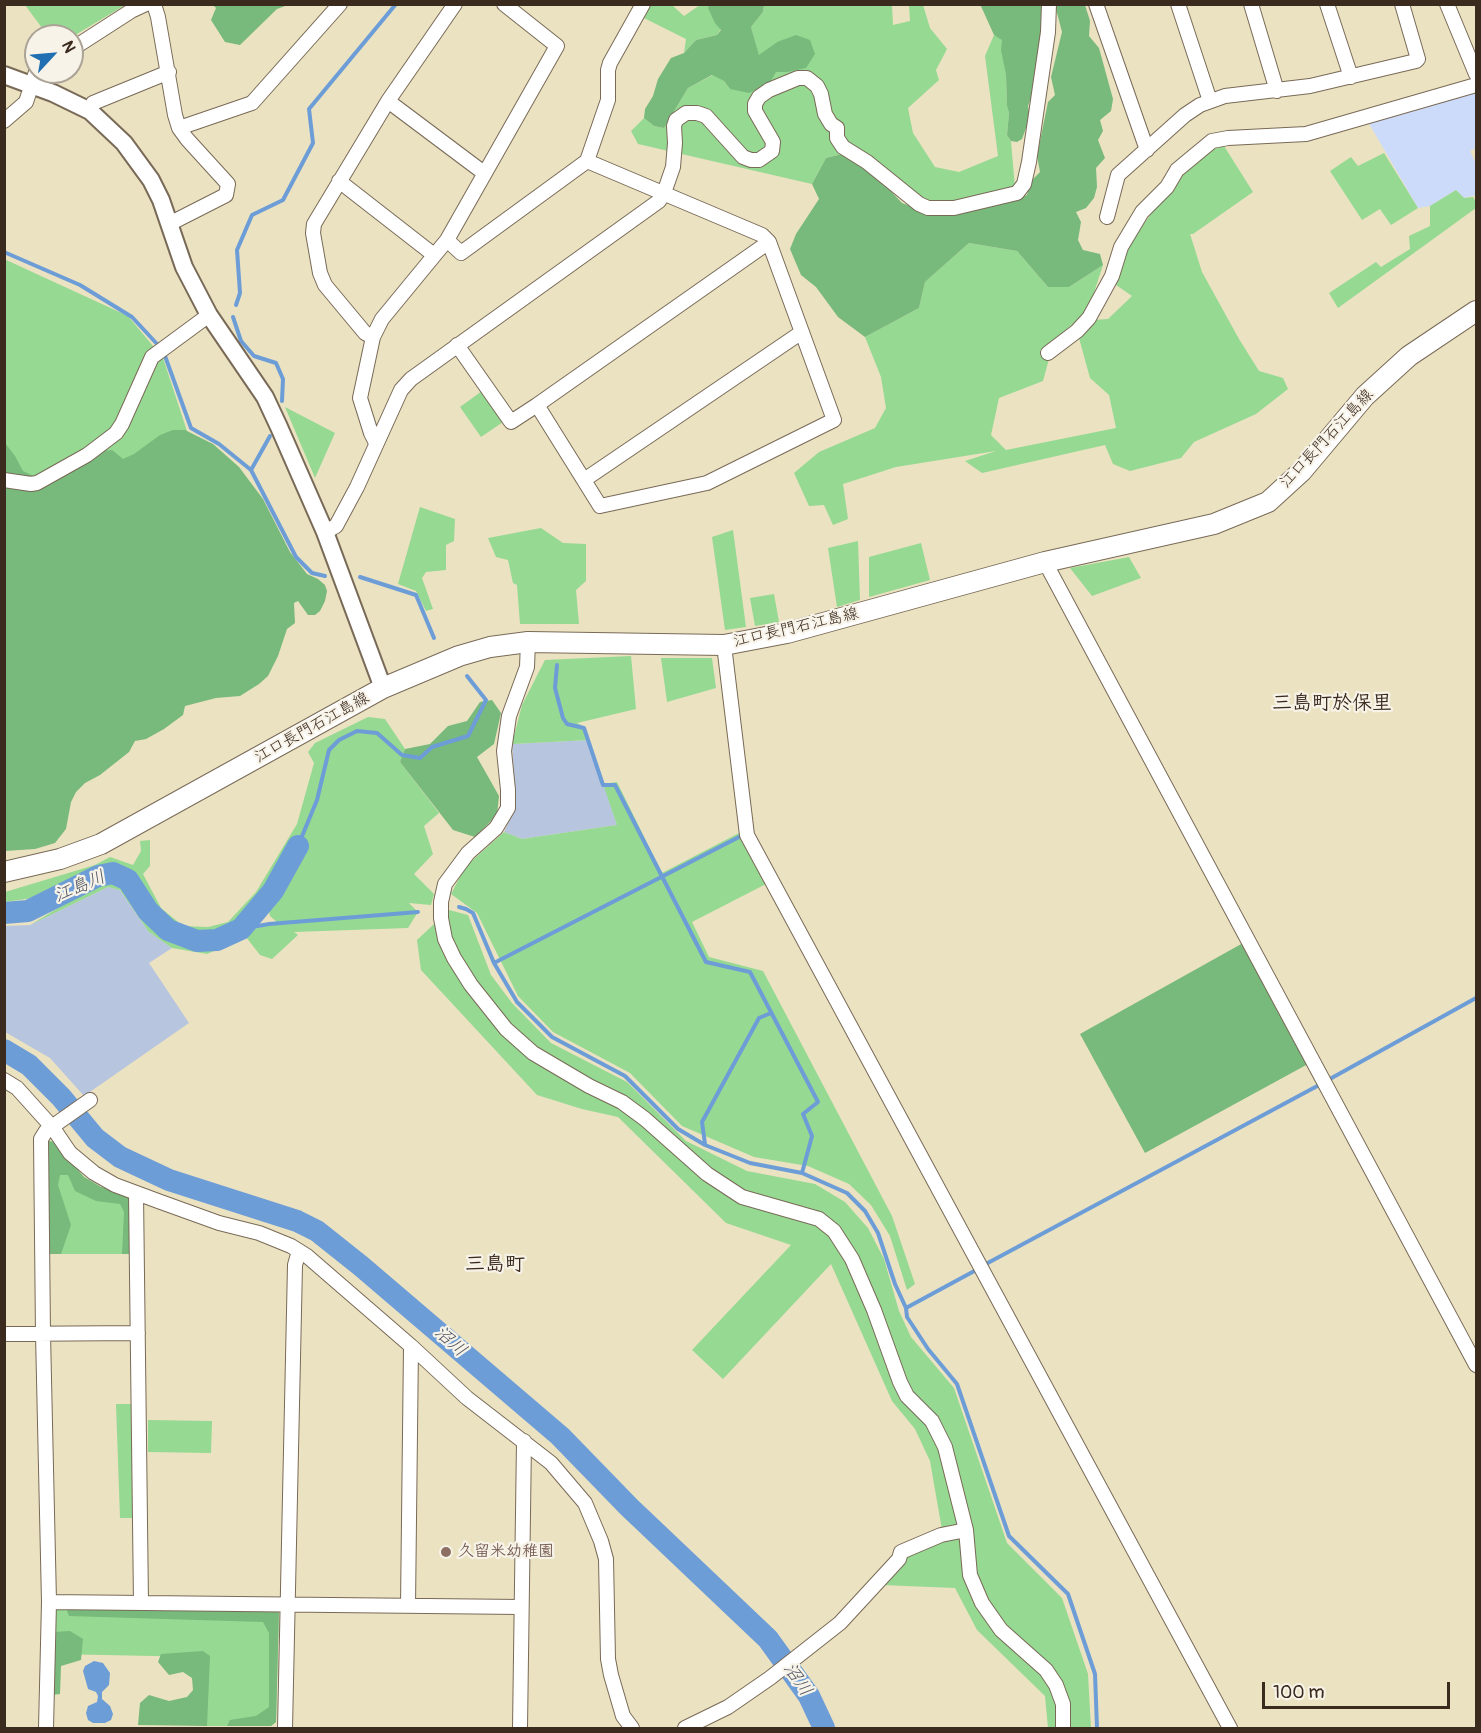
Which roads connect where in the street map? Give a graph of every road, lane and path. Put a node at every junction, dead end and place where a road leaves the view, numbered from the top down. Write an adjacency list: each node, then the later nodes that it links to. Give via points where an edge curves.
1 (146, 4): 14 (street)
2 (154, 4): 15 (street)
3 (340, 4): 28 (street, via 252,103)
4 (455, 4): 24 (street)
5 (504, 4): 31 (street, via 557,46)
6 (643, 4): 30 (street, via 610,63 608,100)
7 (1049, 4): 33 (street, via 1029,162 1024,184 1017,193 954,208 919,204 843,147 837,138 837,128 825,114 817,86 807,78 798,78 769,90 754,104 773,142 772,151 759,160 744,157 706,116 686,113 676,120 673,167)
8 (1096, 4): 29 (street)
9 (1178, 4): 25 (street)
10 (1251, 4): 23 (street)
11 (1327, 4): 19 (street)
12 (1402, 4): 19 (street, via 1418,59)
13 (1447, 4): 16 (street)
14 (84, 41)
15 (169, 72): 26 (street, via 93,103); 28 (street)
16 (1476, 74)
17 (4, 75): 18 (street)
18 (24, 77)
19 (1351, 77): 23 (street)
20 (31, 84): 27 (street, via 26,102)
21 (43, 84): 26 (street)
22 (1476, 85): 44 (street, via 1306,134 1212,141 1177,170 1167,187 1142,212 1121,247 1112,276 1089,318)
23 (1277, 91): 25 (street)
24 (388, 101): 31 (street); 32 (street)
25 (1210, 101): 29 (street, via 1185,115)
26 (90, 111): 35 (street, via 139,161)
27 (4, 121)
28 (179, 128): 35 (street, via 228,184 226,195)
29 (1147, 150): 34 (street, via 1118,174)
30 (586, 161): 33 (street); 36 (street, via 461,253)
31 (484, 173): 36 (street)
32 (339, 181): 38 (street); 42 (street, via 314,224 320,273 325,285)
33 (664, 193): 37 (street); 43 (street, via 659,201)
34 (1107, 217)
35 (169, 224): 40 (street, via 184,267)
36 (447, 240): 38 (street)
37 (769, 242): 41 (street); 45 (street)
38 (434, 255): 42 (street, via 382,319)
39 (1476, 311): 50 (main road, 江口長門石江島線, via 1409,356 1374,388 1302,471 1268,502 1214,524)
40 (209, 315): 47 (street, via 152,357 116,433 87,455 37,483); 49 (street, via 265,397)
41 (802, 332): 48 (street); 48 (street, via 834,420 707,483 600,506)
42 (373, 338): 46 (street, via 360,398)
43 (457, 345): 45 (street, via 511,422); 46 (street, via 401,390)
44 (1048, 353)
45 (537, 405): 48 (street)
46 (376, 443): 49 (street, via 336,526)
47 (4, 480)
48 (584, 480)
49 (325, 532): 53 (street)
50 (1045, 562): 52 (main road, 江口長門石江島線, via 787,633); 64 (street)
51 (528, 642): 52 (main road, 江口長門石江島線); 53 (main road, 江口長門石江島線, via 459,656); 66 (street, via 527,667 509,716 504,750 507,808 496,828 468,853 445,884 441,918 454,958 506,1029 533,1053 621,1102 707,1174 742,1197 819,1219 834,1232 852,1259 900,1382 932,1421 945,1446)
52 (724, 645): 78 (street, via 747,835)
53 (383, 688): 54 (main road, 江口長門石江島線, via 101,844 60,859)
54 (4, 872)
55 (4, 1080): 57 (street, via 17,1088)
56 (90, 1100): 57 (street)
57 (53, 1128): 58 (street, via 70,1153 94,1173); 62 (street, via 41,1139)
58 (136, 1193): 59 (street, via 259,1233); 60 (street)
59 (299, 1251): 63 (street); 69 (street, via 295,1265)
60 (138, 1333): 62 (street); 68 (street)
61 (4, 1334): 62 (street)
62 (43, 1334): 67 (street)
63 (411, 1346): 65 (street, via 467,1398); 70 (street)
64 (1476, 1365)
65 (524, 1441): 71 (street); 75 (street, via 551,1463 592,1517 606,1559 611,1675 623,1716)
66 (966, 1530): 76 (street, via 941,1535 901,1552 899,1559 840,1623 728,1707); 77 (street, via 970,1575 982,1603 1001,1630 1046,1670 1056,1685 1063,1704)
67 (49, 1602): 68 (street); 72 (street)
68 (141, 1603): 69 (street)
69 (288, 1604): 70 (street); 73 (street)
70 (408, 1606): 71 (street)
71 (521, 1607): 74 (street)
72 (46, 1728)
73 (285, 1728)
74 (520, 1728)
75 (632, 1728)
76 (685, 1728)
77 (1063, 1728)
78 (1230, 1728)

